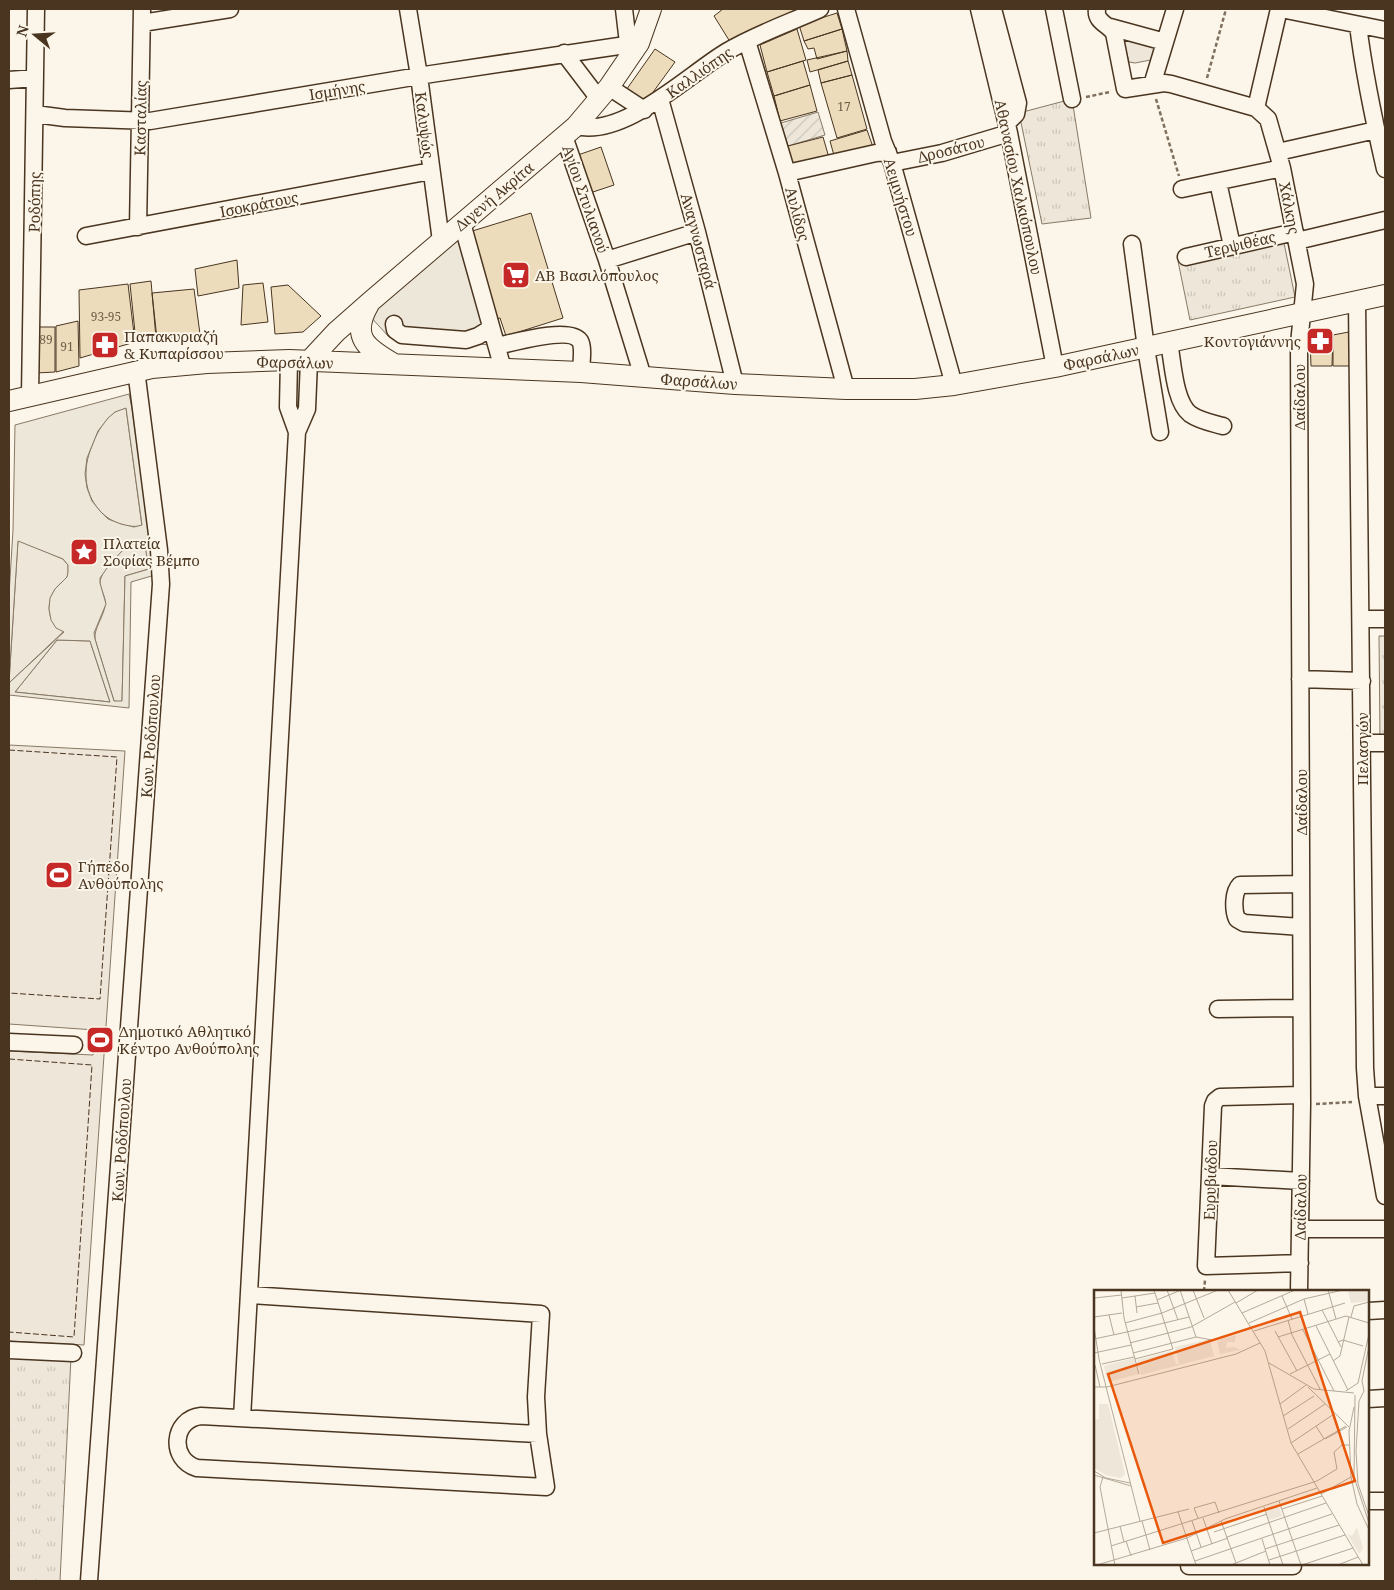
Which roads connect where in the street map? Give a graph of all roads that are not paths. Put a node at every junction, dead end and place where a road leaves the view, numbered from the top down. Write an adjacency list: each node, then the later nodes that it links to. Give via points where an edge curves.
1 (36, 9): 23 (street, Ροδόπης)
2 (230, 9): 14 (street)
3 (408, 9): 22 (street, Καλυψώς)
4 (624, 9): 20 (street)
5 (651, 9): 20 (main road, Διγενή Ακρίτα)
6 (820, 9): 18 (street, Καλλιόπης)
7 (846, 9): 36 (street, Αειμνήστου)
8 (979, 9): 33 (street, Αθανασίου Χαλκιόπουλου)
9 (993, 9): 33 (street, via 1018,103)
10 (1054, 9): 28 (street)
11 (1097, 9): 16 (street, via 1096,16)
12 (1175, 9): 19 (street)
13 (1280, 9): 15 (street); 29 (street)
14 (142, 16): 32 (street, Κασταλίας)
15 (1358, 25): 17 (street); 34 (street)
16 (1110, 27): 19 (street); 25 (street, via 1116,39 1125,89)
17 (1385, 30)
18 (746, 40): 27 (street, Καλλιόπης); 40 (street, Αυλίδος)
19 (1165, 42): 25 (street)
20 (633, 43): 21 (street, Ισμήνης); 26 (main road, Διγενή Ακρίτα)
21 (564, 53): 22 (street, Ισμήνης); 26 (street)
22 (419, 76): 32 (street, Ισμήνης); 39 (street, Καλυψώς)
23 (35, 78): 24 (street); 31 (street, Ροδόπης)
24 (9, 80)
25 (1152, 85): 29 (street, via 1171,84)
26 (604, 93): 30 (street); 35 (main road, Διγενή Ακρίτα)
27 (660, 99): 30 (street, Καλλιόπης); 46 (street, Αναγνωσταρά)
28 (1072, 99)
29 (1256, 108): 37 (street, Χάλκης, via 1268,119)
30 (644, 110): 35 (street, Καλλιόπης, via 606,125)
31 (35, 114): 32 (street, Ισμήνης); 73 (street, Ροδόπης)
32 (140, 122): 45 (street, Κασταλίας)
33 (1008, 128): 36 (street, Δροσάτου, via 942,153); 65 (street, Αθανασίου Χαλκιόπουλου)
34 (1376, 130): 37 (street); 38 (street)
35 (570, 131): 44 (main road, Διγενή Ακρίτα); 53 (street, Αγίου Στυλιανού)
36 (890, 157): 40 (street, Δροσάτου, via 876,153); 71 (street, Αειμνήστου)
37 (1280, 160): 41 (street); 48 (street, Χάλκης)
38 (1385, 167)
39 (431, 171): 45 (street, Ισοκράτους); 49 (street, Καλυψώς)
40 (787, 173): 72 (street, Αυλίδος)
41 (1218, 182): 42 (street); 51 (street)
42 (1182, 189)
43 (1385, 220): 48 (street, Τερψιθέας)
44 (462, 223): 49 (main road, Διγενή Ακρίτα); 59 (street)
45 (138, 227): 47 (street, Ισοκράτους)
46 (697, 232): 53 (street); 70 (street, Αναγνωσταρά)
47 (86, 236)
48 (1296, 236): 51 (street, Τερψιθέας); 57 (street, Χάλκης, via 1305,284)
49 (441, 241): 56 (main road, Διγενή Ακρίτα)
50 (1132, 244): 62 (street)
51 (1232, 246): 52 (street, Τερψιθέας)
52 (1186, 257)
53 (607, 260): 69 (street, Αγίου Στυλιανού)
54 (1385, 295): 55 (main road, Φαρσάλων)
55 (1358, 301): 57 (main road, Φαρσάλων); 77 (street, Πελασγών)
56 (370, 302): 63 (main road, Διγενή Ακρίτα); 64 (main road, via 360,325 363,340 376,353)
57 (1301, 314): 60 (main road, Φαρσάλων); 79 (street, Δαίδαλου)
58 (394, 324): 59 (street, via 394,330 402,335 459,340 473,339)
59 (492, 328): 61 (street)
60 (1169, 343): 62 (main road, Φαρσάλων); 75 (street, via 1182,404 1201,420)
61 (496, 346): 66 (street); 68 (street, via 559,334 576,337 581,346)
62 (1146, 348): 65 (main road, Φαρσάλων); 76 (street)
63 (299, 361): 64 (main road, Φαρσάλων); 67 (main road, Φαρσάλων, via 206,363); 99 (street, via 307,409 297,432)
64 (396, 365): 66 (main road, Φαρσάλων)
65 (1055, 367): 71 (main road, Φαρσάλων)
66 (503, 369): 68 (main road, Φαρσάλων)
67 (136, 370): 73 (main road, Φαρσάλων); 112 (street, Κων. Ροδόπουλου, via 161,584)
68 (581, 372): 69 (main road, Φαρσάλων)
69 (643, 377): 70 (main road, Φαρσάλων)
70 (735, 384): 72 (main road, Φαρσάλων)
71 (954, 385): 72 (main road, Φαρσάλων)
72 (846, 389)
73 (30, 396): 74 (main road, Φαρσάλων)
74 (9, 401)
75 (1223, 426)
76 (1160, 432)
77 (1362, 619): 78 (street); 80 (street, Πελασγών)
78 (1385, 619)
79 (1300, 680): 80 (street); 83 (street, Δαίδαλου)
80 (1362, 681): 81 (street, Πελασγών)
81 (1362, 743): 82 (street); 91 (street, Πελασγών)
82 (1385, 744)
83 (1301, 884): 84 (street, Δαίδαλου); 84 (street, via 1240,885 1236,892 1235,916 1244,923)
84 (1301, 927): 85 (street, Δαίδαλου)
85 (1301, 1008): 86 (street); 90 (street, Δαίδαλου)
86 (1218, 1009)
87 (9, 1042): 88 (street)
88 (74, 1045)
89 (1385, 1096): 91 (street)
90 (1301, 1099): 92 (street, Ευρυβιάδου, via 1220,1097 1215,1101); 93 (street, Δαίδαλου)
91 (1368, 1099): 94 (street, Πελασγών)
92 (1210, 1176): 93 (street); 97 (street, Ευρυβιάδου, via 1206,1266)
93 (1301, 1181): 95 (street, Δαίδαλου)
94 (1385, 1196)
95 (1300, 1229): 96 (street); 97 (street, Δαίδαλου)
96 (1385, 1229)
97 (1300, 1263): 98 (street, Δαίδαλου)
98 (1299, 1290)
99 (249, 1295): 106 (street); 107 (street, via 540,1314 536,1397)
100 (1385, 1310): 101 (street)
101 (1369, 1311)
102 (9, 1350): 103 (street)
103 (73, 1353)
104 (1385, 1398): 105 (street)
105 (1369, 1399)
106 (242, 1418): 107 (street); 107 (street, via 193,1416 184,1422 178,1440 182,1460 197,1468 546,1487)
107 (538, 1434)
108 (1369, 1501): 109 (street)
109 (1385, 1501)
110 (1188, 1570): 111 (street)
111 (1293, 1570)
112 (89, 1581)

